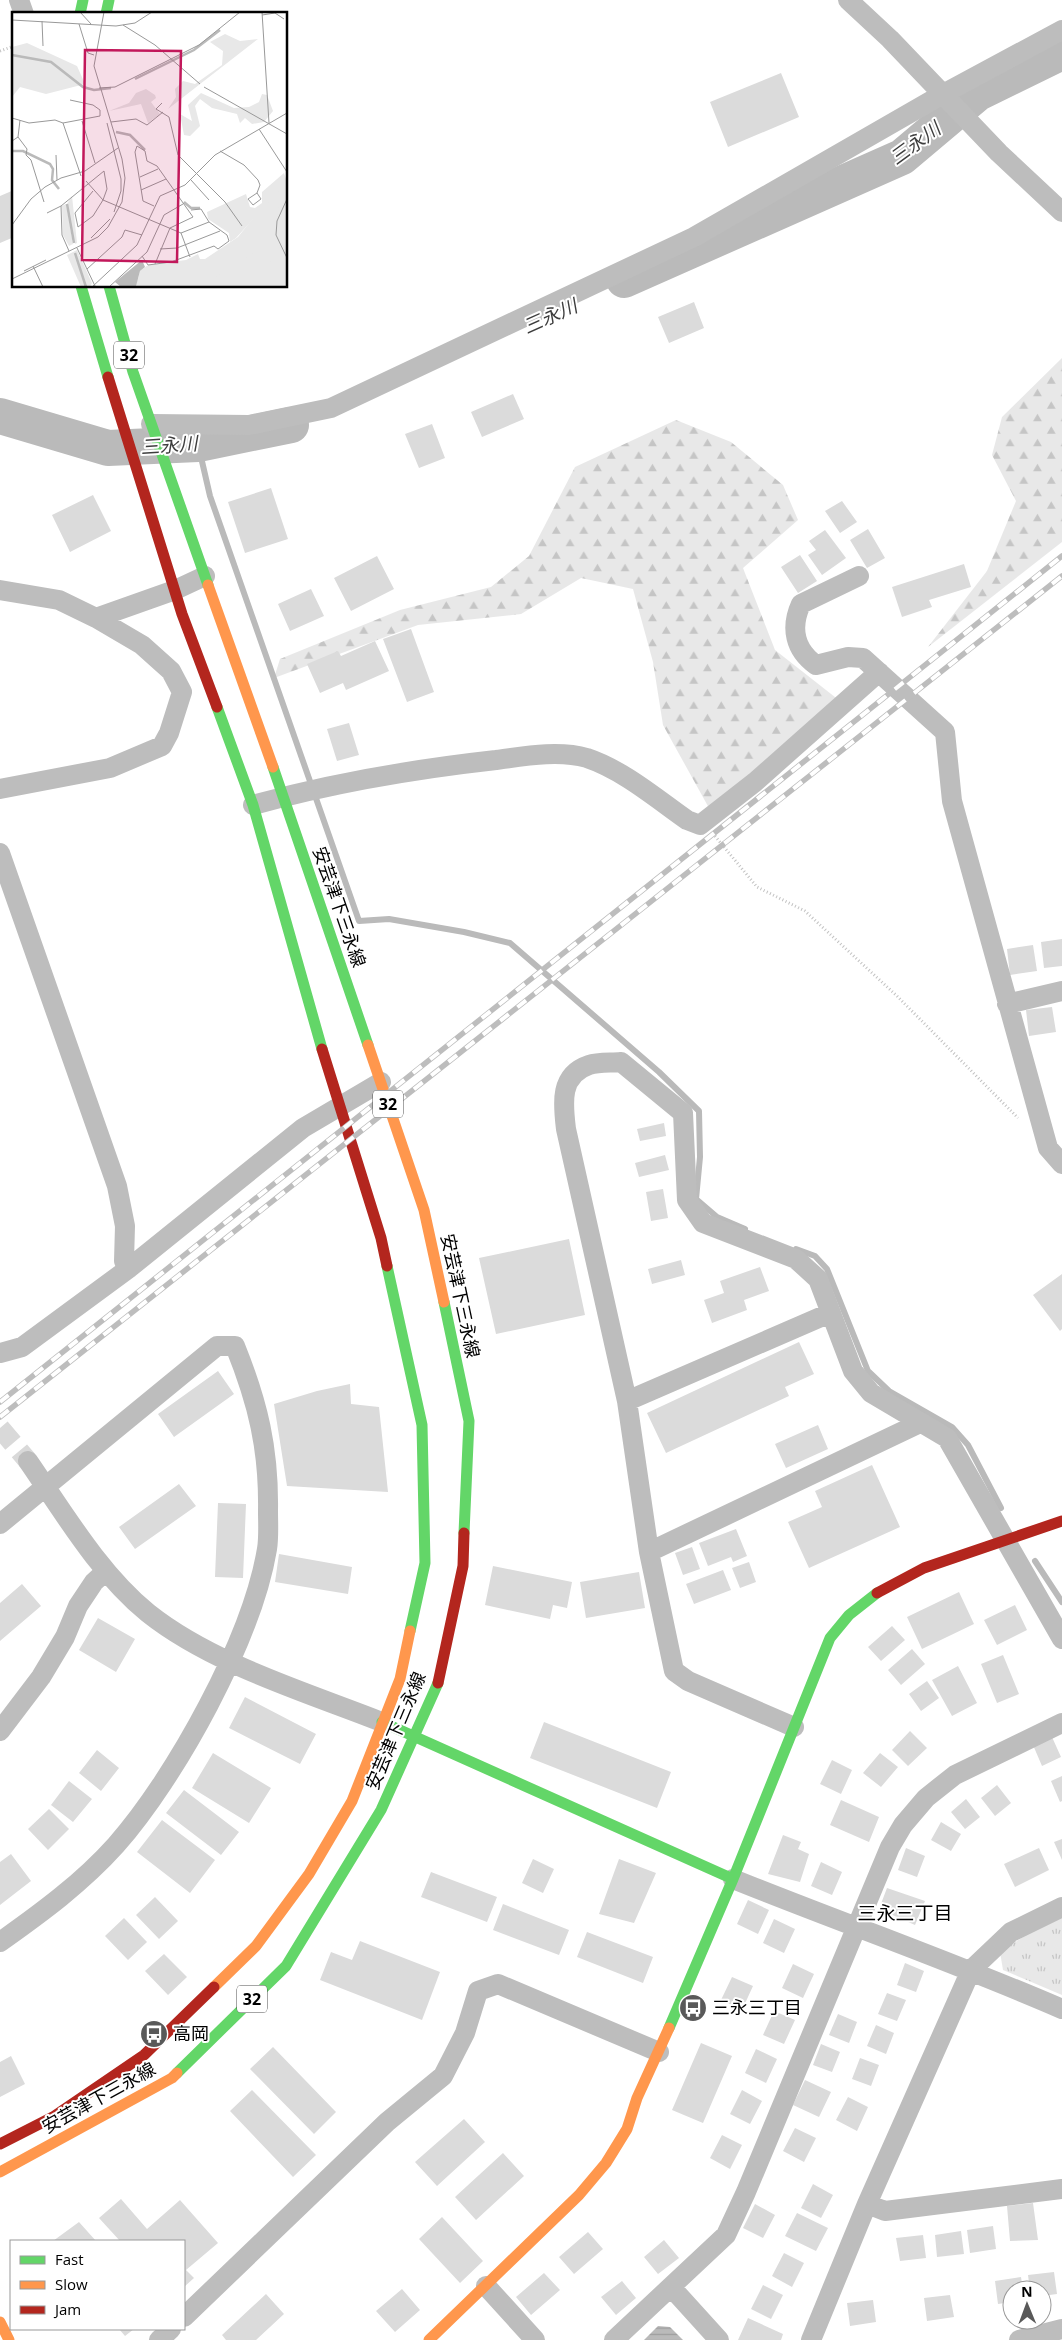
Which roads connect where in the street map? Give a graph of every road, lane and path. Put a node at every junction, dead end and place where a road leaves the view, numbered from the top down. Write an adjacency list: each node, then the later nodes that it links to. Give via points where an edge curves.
1 (19, 0): 3 (street)
2 (848, 0): 7 (street, via 890,38)
3 (23, 12)
4 (1062, 30): 7 (street)
5 (12, 47): 6 (path)
6 (0, 51)
7 (947, 98): 8 (street); 11 (street, via 694,237 331,408 249,425)
8 (1062, 212)
9 (82, 288): 15 (main road, 安芸津下三永線 / 32)
10 (110, 288): 11 (main road, 安芸津下三永線 / 32)
11 (151, 424): 12 (main road, 安芸津下三永線 / 32)
12 (205, 576): 15 (street); 19 (main road, 安芸津下三永線 / 32)
13 (860, 576): 17 (street, via 801,604 794,627 797,642 806,657 816,665 848,657 863,658)
14 (0, 590): 16 (street, via 59,600)
15 (175, 590): 16 (street); 20 (main road, 安芸津下三永線 / 32)
16 (96, 618): 18 (street, via 142,645 171,671 182,692 162,746 110,768)
17 (879, 672): 21 (street, via 755,782); 24 (street, via 945,732 952,801)
18 (0, 788)
19 (283, 797): 20 (street); 21 (street, via 462,764 540,755 571,755 605,766 687,820); 25 (main road, 安芸津下三永線 / 32)
20 (253, 805): 26 (main road, 安芸津下三永線 / 32)
21 (700, 825): 27 (path, via 716,837 757,887 805,911 898,996)
22 (0, 853): 29 (street, via 117,1186 125,1226 124,1261)
23 (1062, 991): 24 (street)
24 (1007, 1004): 28 (street, via 1048,1148)
25 (380, 1082): 26 (street); 47 (main road, 安芸津下三永線 / 32, via 424,1210 469,1421 464,1566 437,1688)
26 (339, 1108): 29 (street, via 303,1128); 43 (main road, 安芸津下三永線 / 32, via 381,1238 422,1425 425,1563 400,1679)
27 (1021, 1120)
28 (1062, 1164)
29 (128, 1269): 31 (street, via 22,1347)
30 (830, 1314): 32 (street); 32 (street, via 818,1279 796,1260 703,1223 687,1200 683,1112 620,1062 588,1065 569,1078 562,1099); 33 (street, via 853,1371 871,1393)
31 (0, 1353)
32 (627, 1401): 39 (street)
33 (920, 1423): 38 (street, via 946,1438); 39 (street)
34 (28, 1462): 35 (street)
35 (46, 1488): 37 (street); 40 (street); 42 (street, via 217,1346 235,1346 252,1387 263,1430 268,1485 267,1538 254,1602)
36 (1062, 1521): 38 (main road)
37 (0, 1524)
38 (1004, 1540): 41 (street); 45 (main road, via 921,1570 885,1588 853,1611 830,1638)
39 (648, 1552): 45 (street, via 674,1671 688,1681)
40 (106, 1571): 42 (street, via 148,1613); 46 (street, via 78,1606 66,1638 41,1677)
41 (1062, 1639)
42 (228, 1662): 43 (street); 51 (street, via 203,1714 159,1790 116,1846 60,1899)
43 (382, 1722): 47 (main road); 55 (main road, 安芸津下三永線 / 32, via 352,1801 309,1874 256,1946 144,2055 53,2117)
44 (1062, 1723): 50 (street, via 955,1775 926,1798 903,1825 890,1847)
45 (794, 1726): 48 (main road)
46 (0, 1731)
47 (413, 1738): 48 (main road); 56 (main road, 安芸津下三永線 / 32, via 381,1810 286,1966 172,2078)
48 (733, 1879): 50 (street); 54 (main road)
49 (1062, 1907): 52 (street, via 1011,1932)
50 (855, 1928): 52 (street); 60 (street, via 726,2235)
51 (0, 1942)
52 (971, 1970): 53 (street); 58 (street)
53 (1062, 2009)
54 (659, 2052): 59 (main road, via 637,2098 627,2129 606,2163 579,2195); 61 (street, via 498,1984 478,1991 465,2033 443,2076 387,2122)
55 (0, 2144)
56 (0, 2172)
57 (1062, 2189): 58 (street, via 885,2211)
58 (867, 2204): 71 (street)
59 (486, 2286): 67 (main road); 68 (street)
60 (672, 2287): 69 (street); 70 (street)
61 (185, 2316)
62 (0, 2322): 65 (main road)
63 (1062, 2329): 72 (street)
64 (170, 2330): 66 (street)
65 (9, 2340)
66 (159, 2340)
67 (429, 2340)
68 (535, 2340)
69 (614, 2340)
70 (719, 2340)
71 (811, 2340)
72 (1019, 2340)

